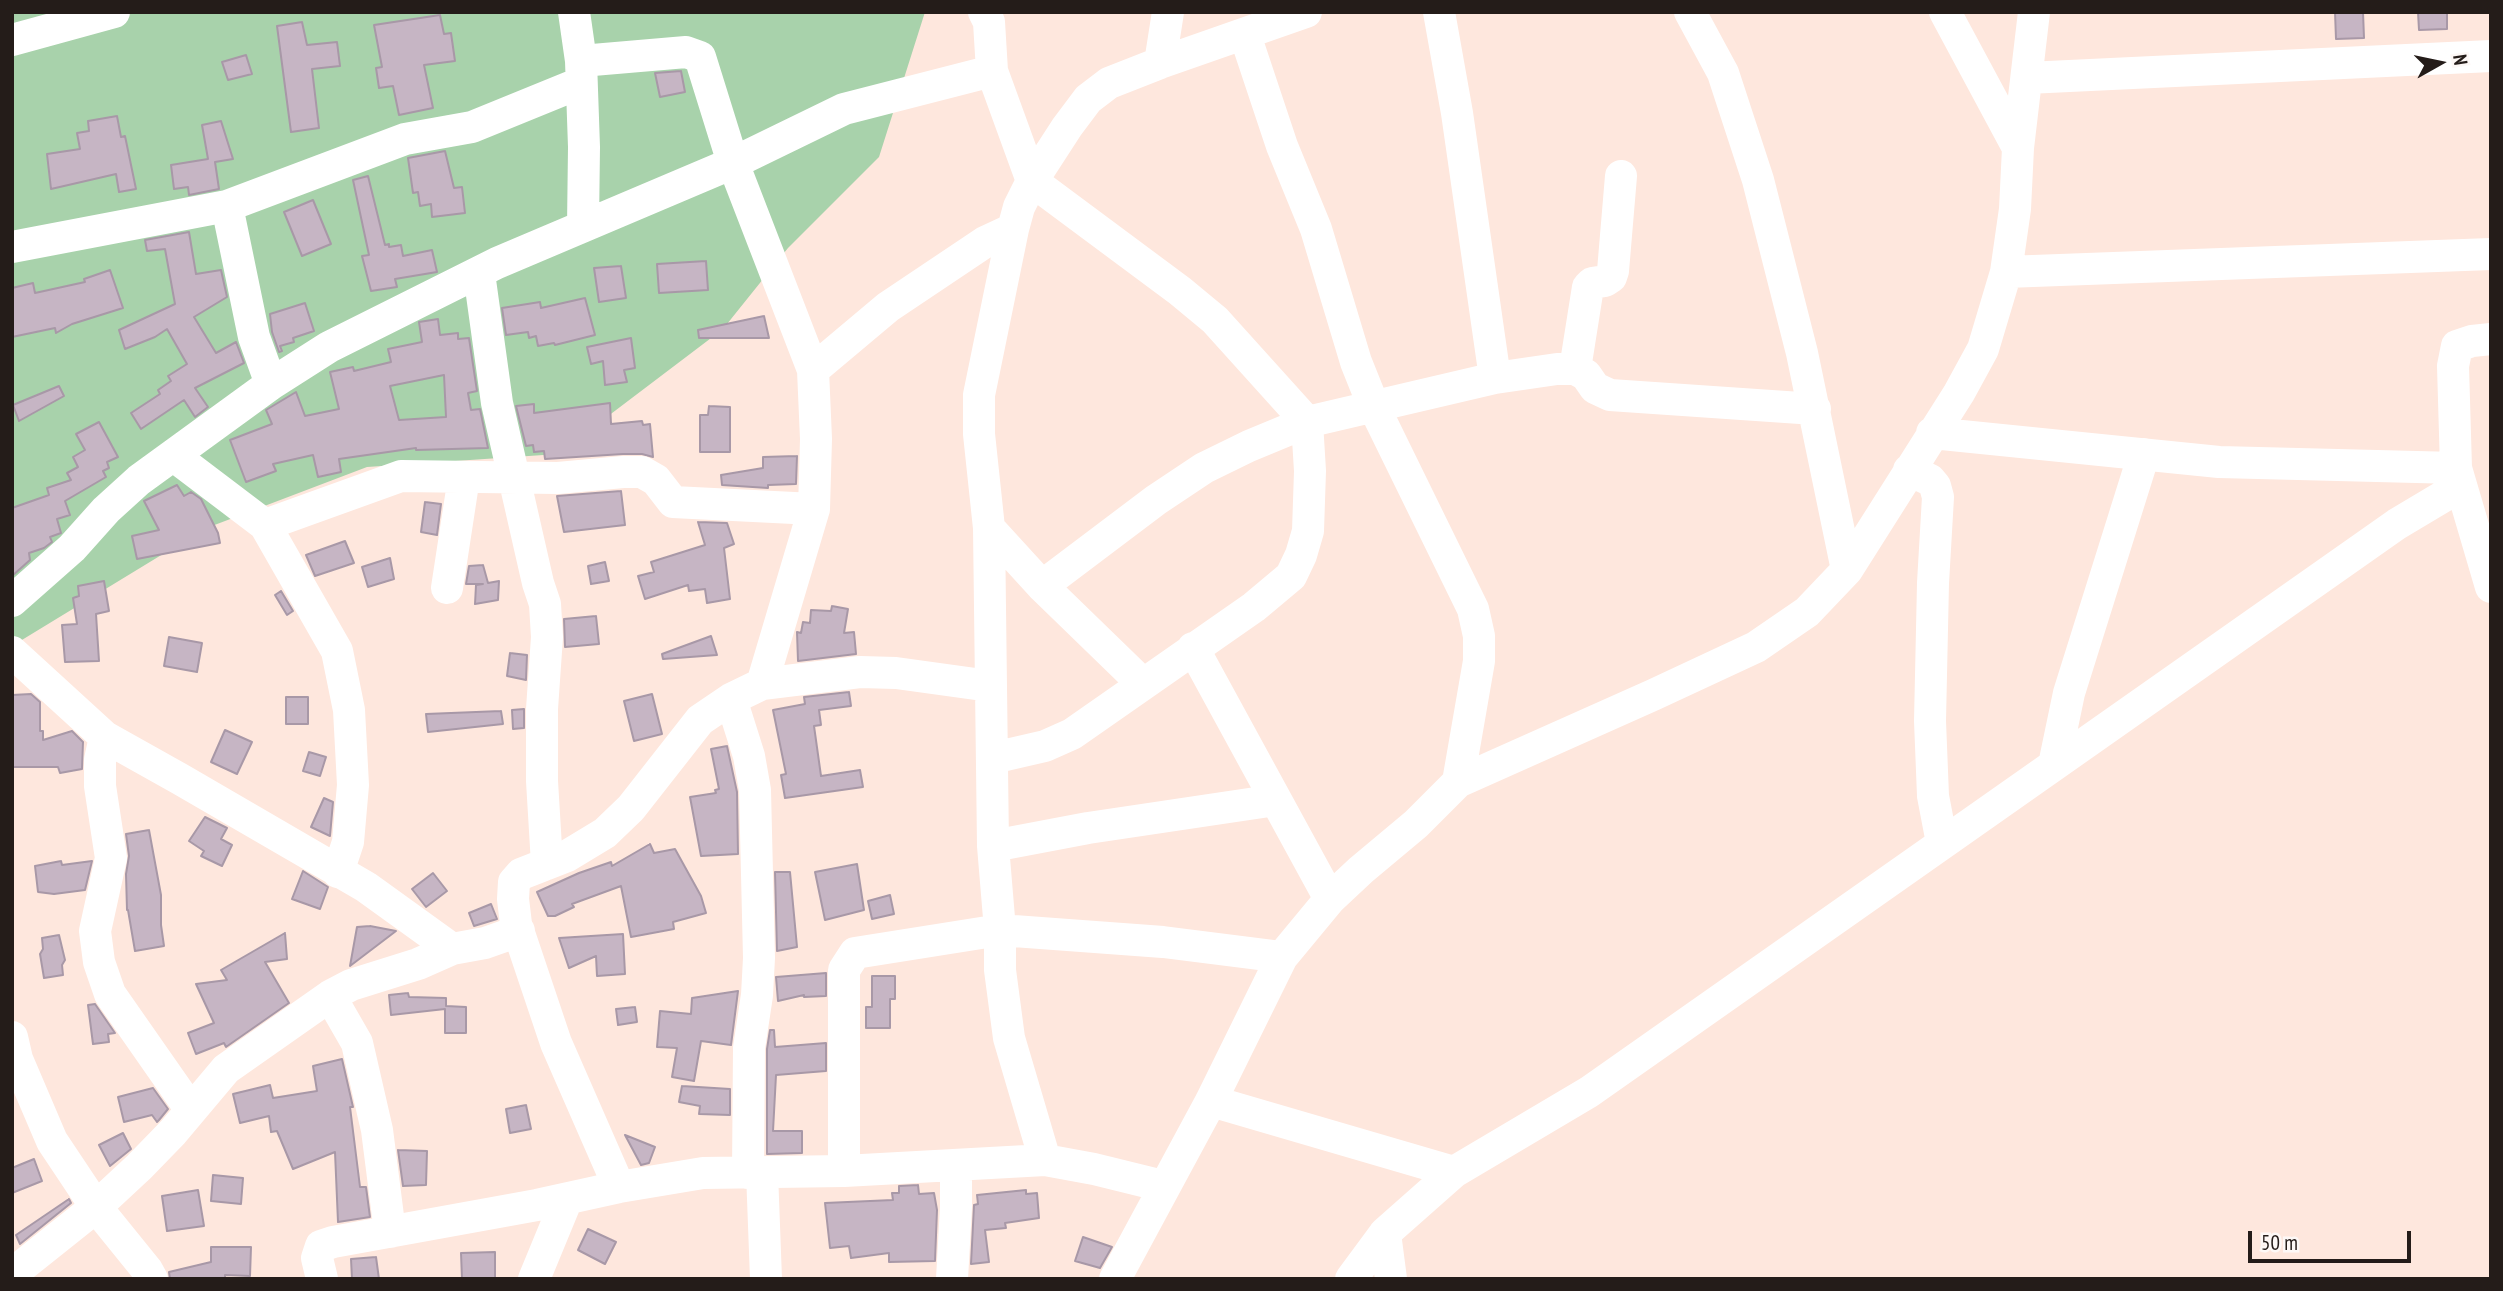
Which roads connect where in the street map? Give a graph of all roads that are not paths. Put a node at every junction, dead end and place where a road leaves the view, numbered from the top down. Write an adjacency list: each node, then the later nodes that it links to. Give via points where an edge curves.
1 (114, 12): 11 (street)
2 (574, 12): 15 (street)
3 (984, 12): 14 (street, via 989,22)
4 (1168, 12): 13 (street)
5 (1306, 12): 10 (street)
6 (1439, 12): 31 (street)
7 (1690, 12): 34 (street, via 1723,73 1758,180)
8 (1945, 12): 17 (street)
9 (2034, 12): 16 (street)
10 (1245, 35): 13 (street); 33 (street, via 1316,229)
11 (12, 40)
12 (2491, 56): 16 (street)
13 (1160, 63): 20 (street, via 1109,83 1088,99)
14 (992, 71): 18 (street, via 844,109); 20 (street)
15 (580, 72): 18 (street, via 686,52 700,57); 21 (street, via 491,121 405,139); 22 (street)
16 (2027, 78): 17 (street)
17 (2018, 148): 26 (street)
18 (733, 163): 22 (street); 30 (street)
19 (1621, 176): 29 (street, via 1613,271 1605,281 1588,287)
20 (1032, 181): 23 (street); 35 (street, via 1215,320)
21 (227, 206): 24 (street); 32 (street, via 254,337)
22 (583, 226): 27 (street)
23 (1013, 229): 30 (street, via 985,242 888,306); 45 (street, via 979,395)
24 (12, 247)
25 (2491, 254): 26 (street)
26 (2006, 272): 36 (street, via 1983,349)
27 (479, 273): 32 (street, via 329,347); 41 (street, via 497,403)
28 (2491, 339): 42 (street, via 2457,346 2453,366)
29 (1575, 369): 31 (street); 34 (street, via 1610,395)
30 (813, 370): 43 (street)
31 (1495, 378): 33 (street)
32 (271, 384): 38 (street)
33 (1374, 407): 35 (street); 60 (street, via 1473,609 1479,661)
34 (1815, 409): 46 (street)
35 (1307, 422): 48 (street, via 1204,468); 51 (street, via 1308,531 1291,576)
36 (1932, 433): 37 (street); 39 (street)
37 (2144, 454): 42 (street); 59 (street, via 2069,693)
38 (174, 456): 44 (street); 50 (street, via 106,510 72,548)
39 (1909, 470): 46 (street); 62 (street, via 1930,480 1938,497 1930,721 1933,796)
40 (464, 477): 41 (street); 44 (street, via 401,476); 49 (street)
41 (516, 477): 43 (street, via 642,472 656,480 673,502); 64 (street, via 545,604 541,781)
42 (2457, 477): 47 (street); 59 (street)
43 (814, 509): 53 (street)
44 (265, 525): 65 (street, via 337,651 349,710 353,785 348,842)
45 (989, 528): 48 (street); 55 (street)
46 (1847, 570): 60 (street, via 1807,612 1756,647)
47 (2489, 576)
48 (1042, 586): 54 (street)
49 (447, 588)
50 (12, 601)
51 (1193, 648): 54 (street); 61 (street)
52 (12, 652): 57 (street)
53 (762, 684): 55 (street, via 860,672); 56 (street)
54 (1143, 684): 58 (street, via 1072,734 1045,746)
55 (990, 686): 58 (street)
56 (731, 699): 64 (street, via 701,720 631,808 605,833); 79 (street, via 755,790 759,958 749,1048)
57 (105, 737): 65 (street); 74 (street, via 100,786 111,858 95,931 99,962 110,994)
58 (993, 758): 63 (street)
59 (2054, 765): 62 (street)
60 (1458, 782): 66 (street)
61 (1276, 800): 63 (street); 66 (street)
62 (1942, 843): 78 (street, via 1589,1092)
63 (993, 846): 67 (street)
64 (547, 864): 68 (street, via 514,882)
65 (338, 872): 69 (street)
66 (1330, 900): 70 (street)
67 (1000, 930): 70 (street, via 1163,942); 75 (street, via 1009,1038); 77 (street, via 855,953 844,971)
68 (519, 931): 69 (street); 80 (street, via 555,1043)
69 (452, 948): 71 (street)
70 (1282, 957): 73 (street)
71 (330, 996): 74 (street, via 226,1069); 84 (street, via 357,1044 377,1130)
72 (13, 1044): 83 (street, via 52,1141)
73 (1211, 1101): 78 (street); 81 (street)
74 (191, 1110): 83 (street)
75 (1045, 1160): 76 (street); 81 (street)
76 (956, 1166): 77 (street); 91 (street)
77 (844, 1171): 79 (street)
78 (1454, 1172): 85 (street)
79 (755, 1173): 80 (street, via 704,1173); 90 (street)
80 (619, 1186): 82 (street)
81 (1163, 1186): 92 (street)
82 (567, 1199): 84 (street); 89 (street)
83 (96, 1206): 86 (street); 87 (street)
84 (390, 1232): 88 (street, via 321,1246 317,1258)
85 (1384, 1233): 93 (street); 94 (street)
86 (12, 1274)
87 (152, 1279)
88 (321, 1279)
89 (534, 1279)
90 (766, 1279)
91 (952, 1279)
92 (1115, 1279)
93 (1351, 1279)
94 (1391, 1279)

